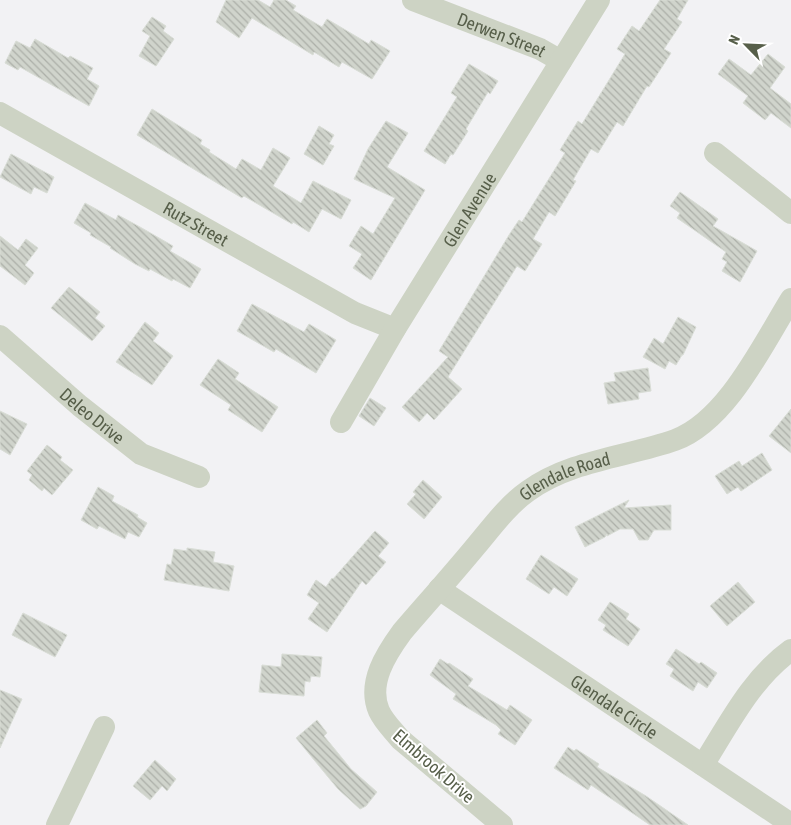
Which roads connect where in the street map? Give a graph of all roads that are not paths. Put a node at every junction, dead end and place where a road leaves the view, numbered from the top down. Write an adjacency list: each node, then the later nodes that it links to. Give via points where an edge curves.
1 (413, 0): 3 (street, Derwen Street, via 540,49)
2 (599, 0): 3 (street, Glen Avenue)
3 (561, 61): 8 (street, Glen Avenue)
4 (0, 113): 8 (street, Rutz Street, via 355,313)
5 (715, 153): 6 (street)
6 (791, 213)
7 (791, 299): 12 (street, Glendale Road, via 736,388 709,419 676,439 579,466 528,491 505,512)
8 (395, 329): 10 (street, Glen Avenue)
9 (0, 336): 11 (street, Deleo Drive, via 141,454)
10 (341, 422)
11 (199, 477)
12 (439, 589): 14 (street, Glendale Road, via 387,653 380,670); 16 (street, Glendale Circle)
13 (791, 650): 16 (street, via 761,677)
14 (376, 700): 19 (street, Elmbrook Drive, via 386,723 400,739)
15 (104, 727): 18 (street)
16 (703, 765): 17 (street, Glendale Circle)
17 (791, 824)
18 (57, 825)
19 (502, 825)

